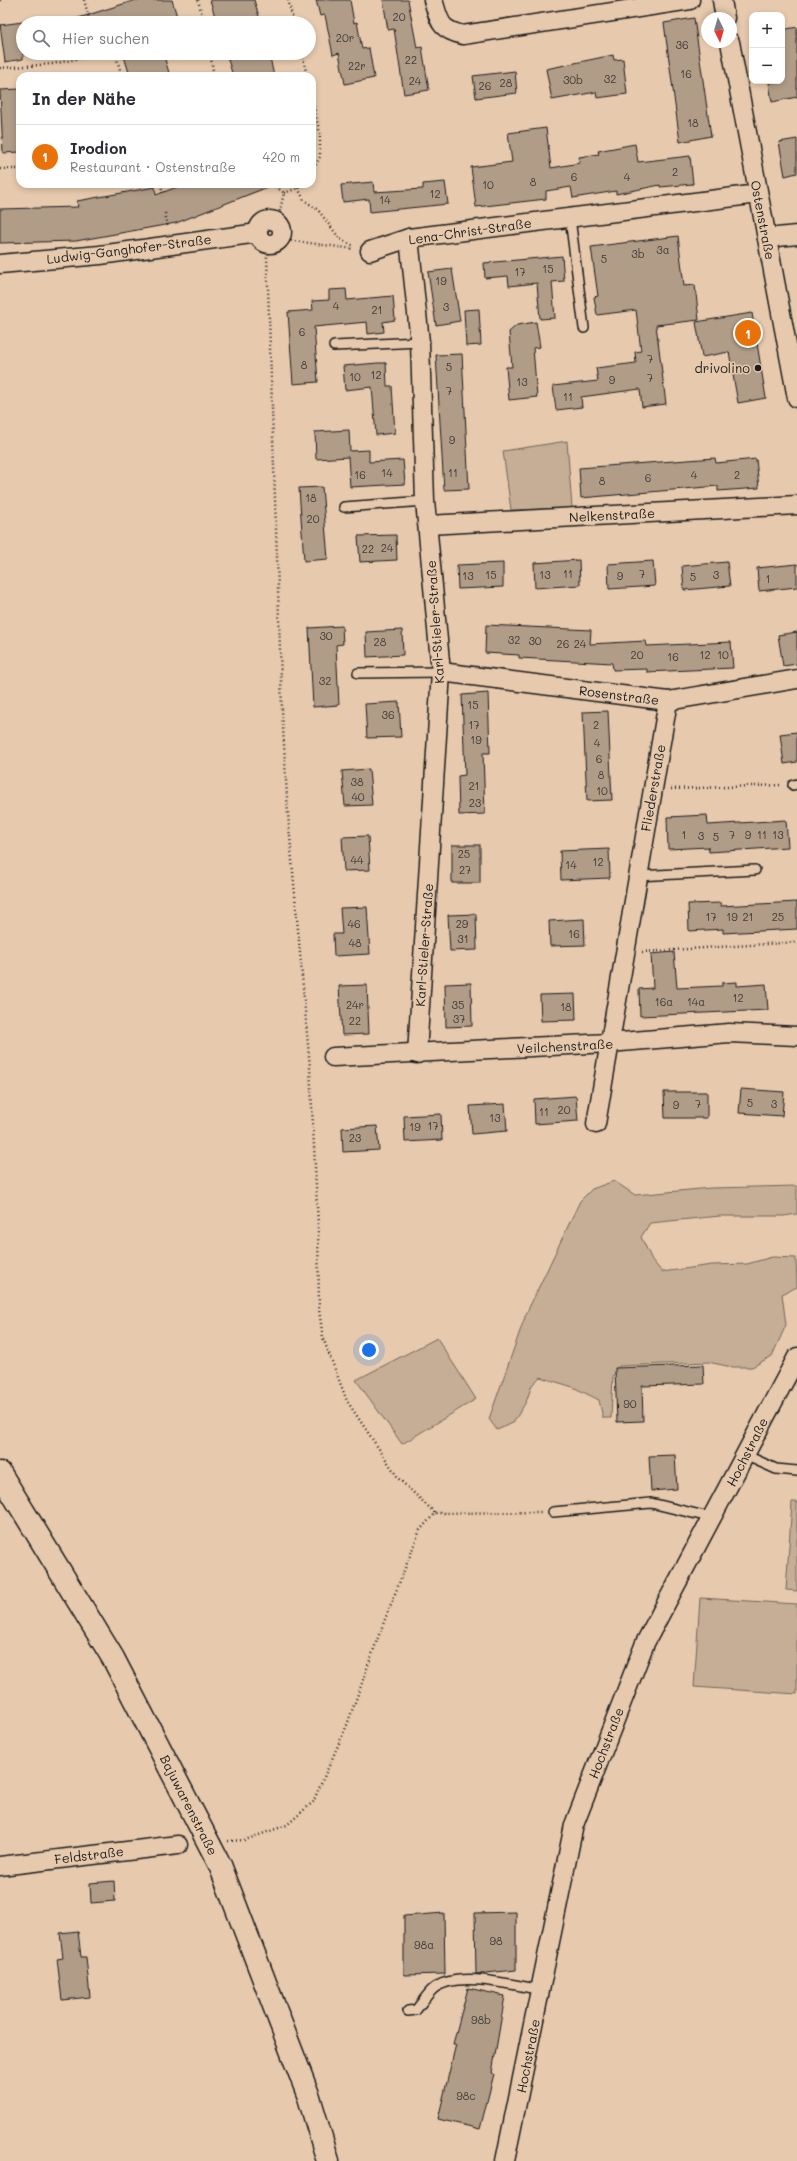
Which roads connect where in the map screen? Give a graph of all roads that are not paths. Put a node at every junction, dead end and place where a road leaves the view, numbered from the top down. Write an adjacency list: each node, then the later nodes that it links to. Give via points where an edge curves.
1 (433, 0): 2 (street, via 439,20 447,31 463,35)
2 (690, 0)
3 (722, 0): 4 (street)
4 (724, 12)
5 (731, 48): 6 (street, Ostenstraße)
6 (758, 194): 7 (street, Lena-Christ-Straße); 11 (street, Ostenstraße)
7 (570, 218): 10 (street, Lena-Christ-Straße); 14 (lane)
8 (797, 234): 11 (street)
9 (277, 235): 13 (street, Ludwig-Ganghofer-Straße, via 270,220 259,227 258,233 100,254)
10 (409, 238): 12 (street, Lena-Christ-Straße); 15 (street, Karl-Stieler-Straße)
11 (767, 238): 17 (street, Ostenstraße)
12 (367, 250)
13 (0, 264)
14 (584, 328)
15 (420, 342): 16 (lane); 18 (street, Karl-Stieler-Straße)
16 (334, 346)
17 (797, 398)
18 (425, 501): 20 (lane); 21 (street, Karl-Stieler-Straße)
19 (797, 506): 21 (street, Nelkenstraße)
20 (344, 507)
21 (428, 525): 22 (street, Karl-Stieler-Straße)
22 (441, 672): 23 (lane); 25 (street, Rosenstraße); 30 (street, Karl-Stieler-Straße)
23 (358, 673)
24 (797, 679): 25 (street, Rosenstraße)
25 (668, 701): 27 (street, Fliederstraße)
26 (755, 870): 27 (lane)
27 (637, 876): 29 (street, Fliederstraße)
28 (797, 1036): 29 (street, Veilchenstraße, via 729,1033)
29 (609, 1044): 30 (street, Veilchenstraße); 32 (street, Fliederstraße)
30 (417, 1054): 31 (street, Veilchenstraße)
31 (333, 1058)
32 (596, 1124)
33 (797, 1357): 34 (street, Hochstraße)
34 (745, 1455): 35 (lane, via 776,1469); 38 (street, Hochstraße)
35 (797, 1471)
36 (0, 1473): 43 (main road, Bajuwarenstraße, via 113,1658 220,1865 309,2097)
37 (553, 1512): 38 (lane, via 651,1503)
38 (713, 1518): 41 (street, Hochstraße, via 645,1643 574,1825)
39 (178, 1845): 40 (street, Feldstraße)
40 (0, 1866)
41 (541, 1990): 42 (lane, via 496,1982 467,1980 447,1983 432,1990 416,2010); 44 (street, Hochstraße)
42 (408, 2011)
43 (328, 2161)
44 (505, 2161)

